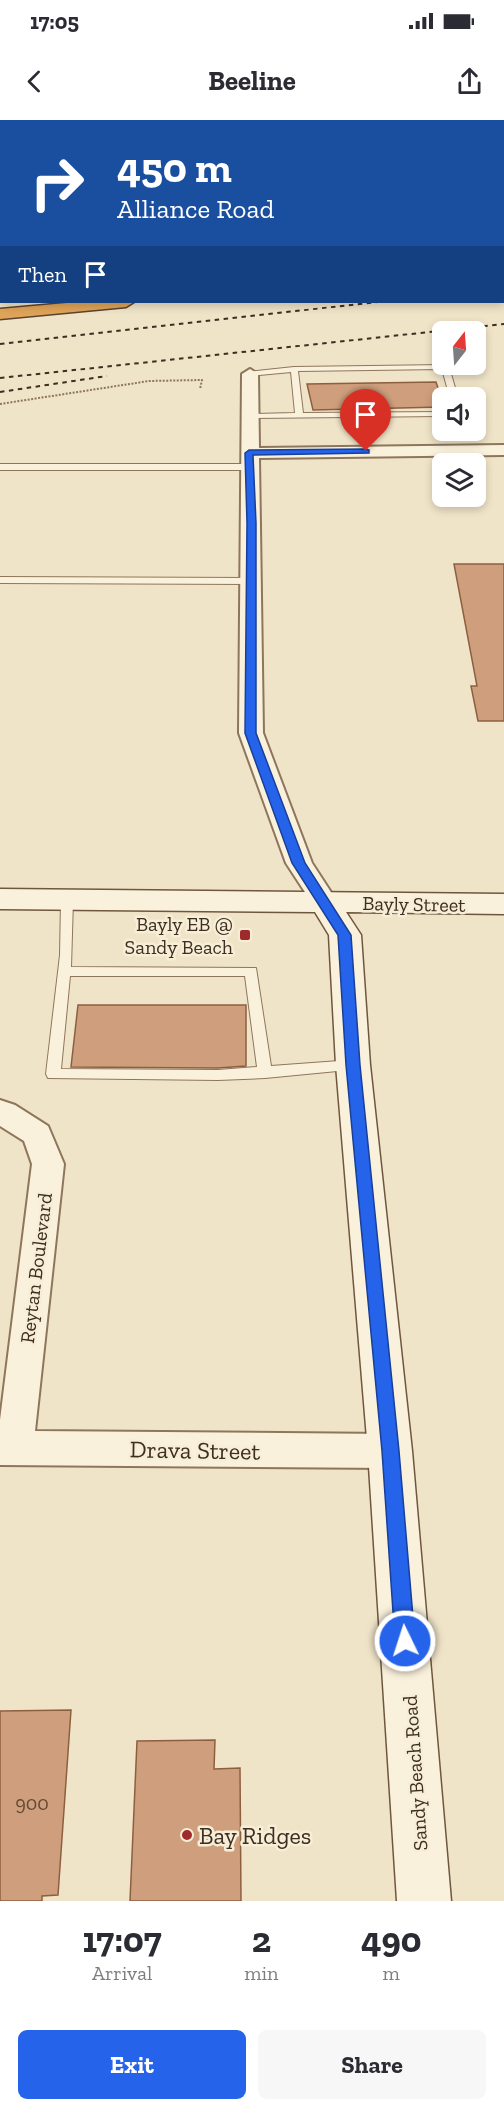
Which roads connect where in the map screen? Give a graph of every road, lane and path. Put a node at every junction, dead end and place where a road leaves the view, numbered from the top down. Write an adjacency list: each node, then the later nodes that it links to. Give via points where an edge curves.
1 (114, 303): 2 (highway)
2 (0, 314)
3 (294, 369): 4 (lane); 5 (lane, via 445,367); 10 (lane)
4 (250, 374): 9 (street, Sandy Beach Road)
5 (451, 387)
6 (200, 389): 7 (path, via 202,380 149,381)
7 (0, 404)
8 (432, 414): 10 (lane)
9 (250, 416): 10 (lane); 12 (street, Sandy Beach Road)
10 (299, 416)
11 (504, 450): 12 (street)
12 (249, 460): 13 (lane); 15 (street, Sandy Beach Road)
13 (0, 467)
14 (0, 580): 15 (lane)
15 (252, 581): 18 (street, Sandy Beach Road, via 251,733 298,863)
16 (0, 899): 17 (street, Bayly Street)
17 (67, 900): 18 (street, Bayly Street); 20 (lane)
18 (325, 903): 19 (street, Bayly Street); 21 (street, Sandy Beach Road, via 345,935)
19 (504, 904)
20 (64, 972): 22 (lane, via 250,971); 22 (lane, via 53,1074)
21 (353, 1065): 22 (lane); 25 (street, Sandy Beach Road)
22 (265, 1073)
23 (0, 1112): 24 (street, Reytan Boulevard, via 37,1134 48,1164)
24 (8, 1448): 25 (street, Drava Street)
25 (390, 1451): 26 (street, Sandy Beach Road)
26 (424, 1901)

